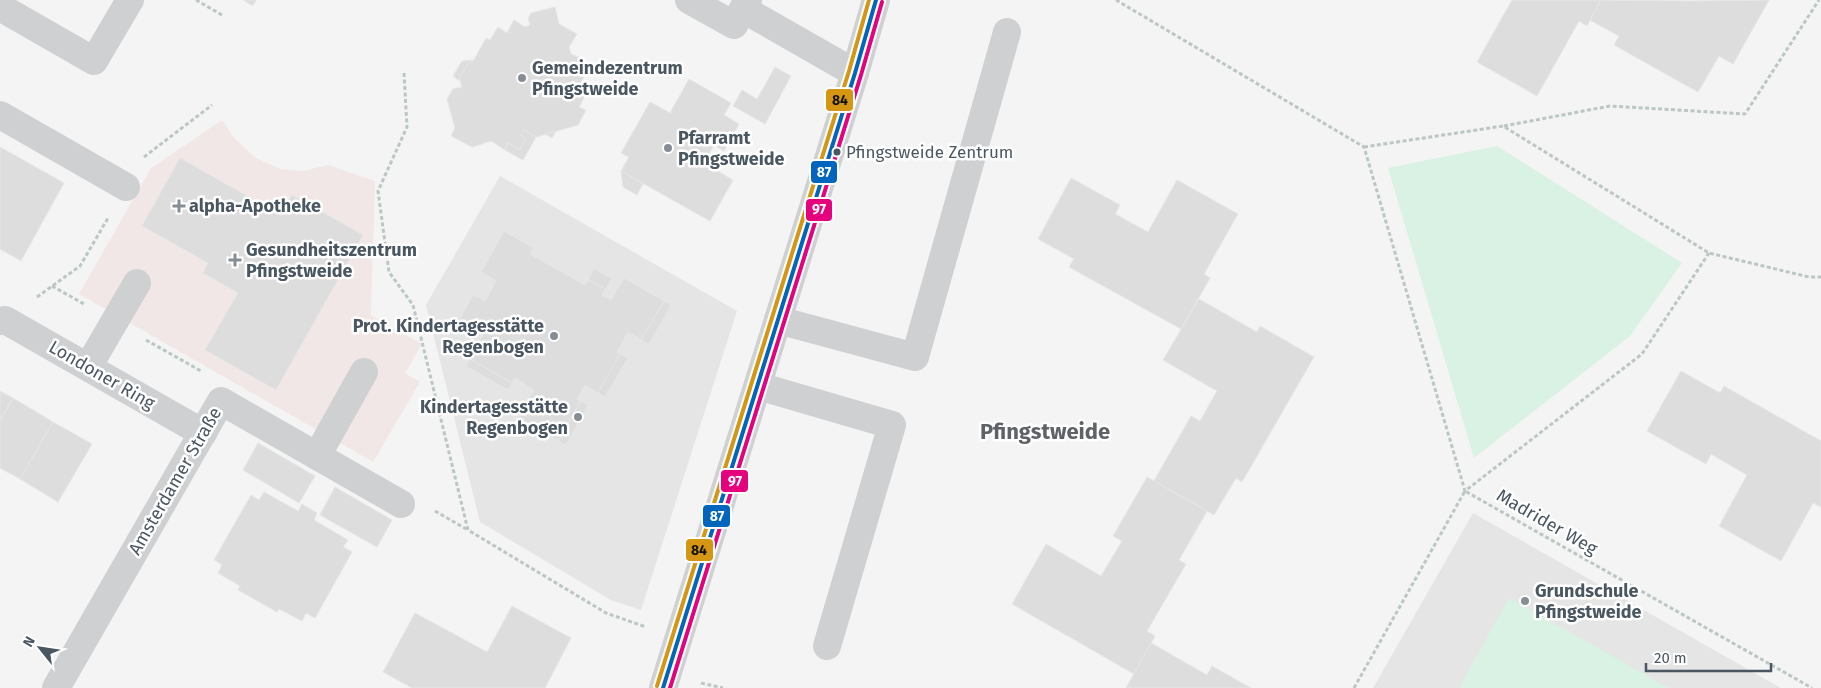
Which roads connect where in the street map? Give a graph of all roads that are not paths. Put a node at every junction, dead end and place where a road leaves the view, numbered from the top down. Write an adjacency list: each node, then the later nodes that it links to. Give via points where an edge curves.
1 (130, 0): 5 (street, via 94,61)
2 (690, 0): 4 (street, via 734,25)
3 (876, 0): 7 (street)
4 (746, 5): 7 (street)
5 (0, 7)
6 (1007, 32): 11 (street, via 915,357)
7 (855, 73): 11 (street)
8 (0, 115): 9 (street)
9 (126, 187)
10 (136, 283): 13 (street)
11 (778, 320): 15 (street)
12 (0, 321): 13 (street, Londoner Ring, via 5,320)
13 (88, 367): 16 (street, Londoner Ring)
14 (364, 372): 17 (street)
15 (758, 386): 19 (street, via 892,425); 21 (street)
16 (203, 433): 17 (street, Amsterdamer Straße, via 221,401); 20 (street, Amsterdamer Straße)
17 (317, 456): 18 (street, Amsterdamer Straße)
18 (401, 504)
19 (827, 646)
20 (56, 688)
21 (663, 688)

